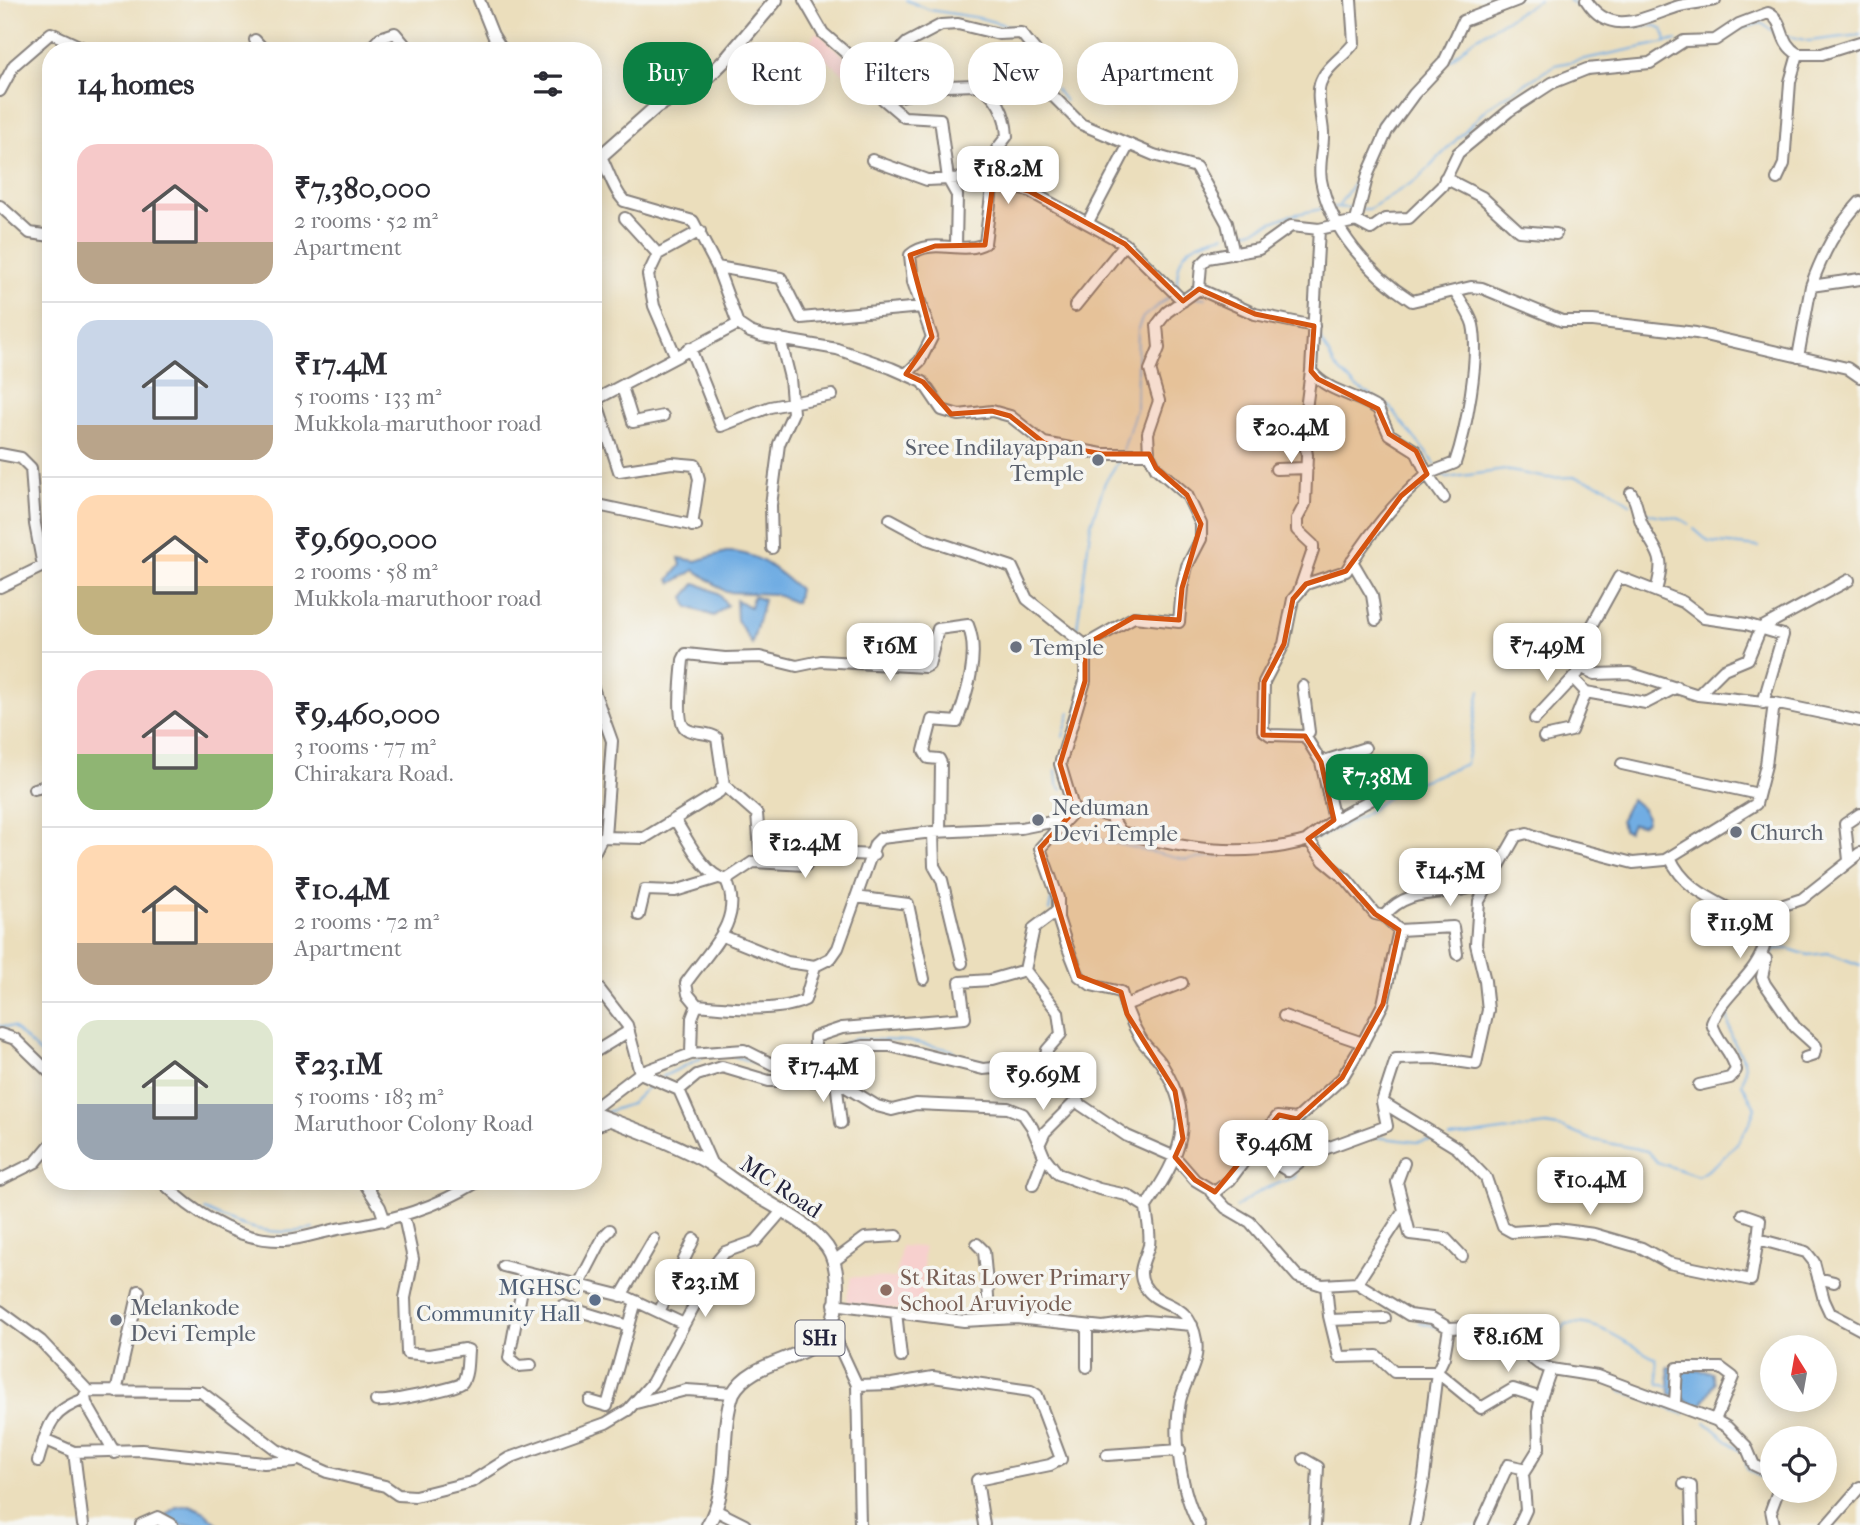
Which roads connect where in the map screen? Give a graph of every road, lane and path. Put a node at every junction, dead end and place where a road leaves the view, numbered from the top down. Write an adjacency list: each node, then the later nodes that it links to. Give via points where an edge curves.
1 (479, 0): 12 (street)
2 (776, 0): 21 (main road, via 706,79 656,107)
3 (804, 0): 15 (street, via 822,33)
4 (1351, 0): 33 (street, via 1354,43 1326,71 1319,92 1321,179)
5 (1518, 0): 31 (street, via 1463,21 1444,62 1387,131 1368,174)
6 (1586, 0): 8 (street, via 1609,20 1624,22 1649,19)
7 (1714, 0): 8 (street)
8 (1692, 2)
9 (70, 42): 18 (street, via 51,33 14,65)
10 (376, 42): 11 (street, via 395,33)
11 (402, 42)
12 (497, 42)
13 (909, 42): 20 (street, via 937,27 958,24 999,34 1018,32 1030,41 1057,100 1088,129)
14 (1860, 42): 16 (street, via 1822,54)
15 (840, 48)
16 (1797, 54): 24 (street, via 1782,41 1778,22 1768,13 1714,40 1684,41 1650,63 1587,69 1552,83 1509,110 1458,153); 26 (street, via 1790,82 1784,164)
17 (954, 85): 27 (street, via 985,88 995,99 1007,136 997,149)
18 (0, 91)
19 (890, 105): 25 (street, via 904,117 940,119)
20 (1129, 144): 32 (street); 41 (street, via 1195,165 1230,232)
21 (602, 155)
22 (872, 160): 25 (street, via 927,180)
23 (602, 166): 35 (street, via 624,201 693,221)
24 (1445, 178): 31 (street, via 1409,218 1385,219 1371,229); 36 (street, via 1482,197 1519,231)
25 (948, 179): 27 (street); 38 (street, via 957,195)
26 (1777, 179)
27 (993, 182): 32 (street, via 1029,191); 38 (street, via 985,243 972,247)
28 (1860, 202): 44 (street, via 1830,241)
29 (0, 206): 37 (street, via 30,233)
30 (625, 218): 40 (street)
31 (1356, 221): 33 (street)
32 (1088, 222): 39 (street)
33 (1339, 223): 34 (street); 46 (street, via 1370,267 1412,301)
34 (1319, 229): 41 (street, via 1291,226 1259,249); 51 (street)
35 (700, 231): 40 (street); 42 (street)
36 (1556, 234)
37 (42, 235)
38 (956, 244): 49 (street, via 919,249 910,255)
39 (1125, 244): 47 (street); 48 (street)
40 (658, 254): 54 (street, via 648,275 654,306)
41 (1234, 254): 45 (street, via 1206,259 1201,265)
42 (717, 267): 49 (street, via 781,278 802,318); 50 (street)
43 (1860, 279): 44 (street)
44 (1811, 286): 55 (street)
45 (1199, 289): 47 (street); 51 (street, via 1255,314)
46 (1455, 292): 55 (street, via 1482,288 1562,321 1696,333); 69 (street, via 1473,324 1475,358 1466,432 1455,463)
47 (1183, 301): 66 (street, via 1157,325 1159,348 1150,370 1159,401 1148,433)
48 (1075, 306)
49 (922, 307): 57 (street, via 932,337)
50 (738, 324): 52 (street, via 762,337); 53 (street)
51 (1314, 326): 56 (street)
52 (779, 338): 57 (street, via 837,349); 62 (street)
53 (690, 348): 54 (street); 62 (street, via 721,426)
54 (676, 357): 59 (street)
55 (1798, 357): 58 (street, via 1847,368)
56 (1311, 371): 67 (street, via 1303,432); 69 (street, via 1336,390 1378,409 1389,433 1416,451)
57 (906, 374): 66 (street, via 923,382 942,410 951,414 992,411 1010,416 1044,443 1114,454)
58 (1860, 377)
59 (622, 387): 61 (street); 63 (street, via 633,422)
60 (832, 395): 62 (street)
61 (602, 397)
62 (793, 403): 74 (street, via 781,437 773,486)
63 (663, 416)
64 (602, 421): 72 (street, via 619,471 672,463 695,465 699,479 696,526)
65 (0, 454): 75 (street, via 21,458 31,468 34,524)
66 (1149, 454): 84 (street, via 1156,468 1187,495 1201,524 1201,538 1182,588 1179,622 1134,617)
67 (1307, 468): 68 (street); 81 (street, via 1305,504 1297,530 1313,550)
68 (1276, 469)
69 (1435, 472): 70 (street); 76 (street, via 1401,496)
70 (1444, 498)
71 (1635, 502): 80 (street, via 1662,568)
72 (602, 505)
73 (890, 519): 84 (street, via 927,538 1012,567 1027,599)
74 (772, 548)
75 (42, 550)
76 (1352, 561): 81 (street, via 1346,571 1306,584); 82 (street, via 1372,595)
77 (42, 568): 79 (street)
78 (1849, 580): 83 (street)
79 (0, 587)
80 (1656, 591): 83 (street, via 1683,602 1704,618); 85 (street, via 1619,577 1587,635)
81 (1299, 592): 95 (street, via 1293,599 1284,644 1264,682 1262,713 1263,730 1269,735)
82 (1376, 620)
83 (1761, 628): 90 (street, via 1748,659 1724,669); 91 (street, via 1784,636)
84 (1086, 645): 108 (street, via 1085,681 1060,764)
85 (1582, 668): 86 (street); 88 (street, via 1595,674 1629,673)
86 (1573, 678): 89 (street); 93 (street)
87 (1303, 686): 95 (street, via 1309,732)
88 (1676, 687): 89 (street, via 1646,703); 90 (street)
89 (1586, 692): 96 (street, via 1571,731)
90 (1698, 695): 91 (street)
91 (1768, 703): 94 (street); 106 (street, via 1774,717)
92 (602, 713): 112 (street, via 612,741)
93 (1535, 719)
94 (1860, 721)
95 (1305, 736): 98 (street)
96 (1544, 737)
97 (1365, 748): 98 (street)
98 (1321, 762): 105 (street)
99 (1622, 764): 106 (street)
100 (727, 776): 109 (street, via 719,792); 111 (street, via 717,738 682,726 685,655 760,657 797,666 821,661 925,667 938,629 968,625 968,692 957,722 932,720 924,751 941,763); 119 (street, via 757,814)
101 (1377, 776): 105 (street)
102 (1405, 781): 110 (street)
103 (42, 787): 104 (street)
104 (34, 789)
105 (1328, 794): 110 (street)
106 (1758, 794): 117 (street, via 1756,804)
107 (1860, 814): 118 (street, via 1845,824)
108 (1067, 816): 111 (street, via 1021,828); 114 (street, via 1095,812 1111,817 1121,832 1190,849 1244,851); 125 (street, via 1040,848)
109 (675, 820): 112 (street, via 644,838); 121 (street)
110 (1334, 820): 114 (street)
111 (936, 832): 116 (street, via 881,838); 132 (street, via 934,866 942,880)
112 (605, 836): 113 (street)
113 (602, 841)
114 (1310, 841): 127 (street, via 1375,914)
115 (1860, 853): 118 (street)
116 (874, 855): 119 (street, via 808,852 806,865); 123 (street)
117 (1669, 860): 120 (street, via 1633,863 1527,833 1516,836); 128 (street, via 1695,891)
118 (1849, 860): 128 (street, via 1802,899)
119 (761, 862): 121 (street)
120 (1495, 874): 122 (street); 124 (street)
121 (722, 879): 126 (street, via 675,891 645,890); 130 (street, via 733,899)
122 (1475, 888): 124 (street); 127 (street, via 1408,896)
123 (856, 897): 133 (street, via 838,948 831,958); 135 (street, via 908,904)
124 (1479, 901): 156 (street, via 1476,944 1488,1010 1476,1064 1396,1059)
125 (1058, 910): 134 (street, via 1034,928); 139 (street, via 1079,976 1091,985 1121,992)
126 (639, 915)
127 (1384, 916): 129 (street)
128 (1755, 922): 147 (street, via 1770,942 1763,970 1795,1027 1816,1046 1814,1055); 152 (street, via 1765,943 1762,956 1712,1023 1735,1070 1730,1078)
129 (1399, 930): 131 (street, via 1452,928); 143 (street, via 1383,1004)
130 (723, 936): 133 (street, via 787,962); 138 (street, via 686,983)
131 (1457, 954)
132 (962, 963)
133 (815, 966): 138 (street, via 807,998 795,1005 738,1009)
134 (1020, 972): 146 (street, via 960,982 965,1018 842,1028 815,1037); 149 (street, via 1058,1013 1061,1034 1047,1050)
135 (924, 979)
136 (1182, 983): 139 (street)
137 (602, 992): 141 (street)
138 (697, 1005): 145 (street)
139 (1125, 1005): 165 (street, via 1143,1042 1161,1062 1177,1099 1183,1139)
140 (1284, 1016): 143 (street)
141 (629, 1031): 144 (street); 150 (street)
142 (0, 1034): 148 (street, via 15,1039)
143 (1363, 1043): 162 (street, via 1342,1078 1297,1119 1278,1117)
144 (602, 1048)
145 (691, 1054): 146 (street, via 744,1050 774,1065); 150 (street)
146 (815, 1056): 149 (street, via 890,1046 983,1069)
147 (1805, 1058)
148 (42, 1065)
149 (1043, 1067): 154 (street, via 1067,1084)
150 (640, 1073): 153 (street); 155 (street)
151 (836, 1081): 153 (street, via 769,1081 722,1067 697,1075); 159 (street); 161 (street, via 892,1110 916,1104 1008,1108 1023,1114)
152 (1699, 1085)
153 (679, 1090): 167 (street)
154 (1077, 1100): 161 (street); 165 (street, via 1127,1136)
155 (602, 1102)
156 (1382, 1102): 162 (street, via 1387,1126 1288,1171); 184 (street, via 1446,1140 1486,1178 1503,1227 1513,1232 1556,1229 1594,1234 1642,1248 1669,1263 1751,1280)
157 (602, 1115): 158 (main road, MC Road)
158 (609, 1121): 160 (street); 167 (main road, MC Road)
159 (841, 1123)
160 (602, 1124)
161 (1039, 1144): 164 (street)
162 (1254, 1150): 173 (street, via 1230,1180)
163 (42, 1155): 168 (street)
164 (1044, 1156): 169 (street); 174 (street, via 1058,1174 1127,1195)
165 (1173, 1161): 173 (street); 174 (street)
166 (1404, 1163): 176 (street, via 1397,1182)
167 (712, 1165): 175 (main road, MC Road)
168 (0, 1180)
169 (1033, 1185)
170 (172, 1190): 179 (street, via 208,1220 265,1238 286,1240)
171 (369, 1190): 179 (street)
172 (465, 1190): 178 (street)
173 (1211, 1192): 193 (street, via 1266,1238 1298,1277)
174 (1146, 1208): 207 (street, via 1149,1243 1140,1275 1144,1286 1181,1309)
175 (782, 1211): 187 (main road, MC Road, via 817,1237); 206 (street, via 756,1241 725,1252 701,1284)
176 (1403, 1212): 186 (street, via 1410,1234 1445,1238); 192 (street)
177 (1743, 1214): 184 (street, via 1760,1220)
178 (404, 1217): 179 (street); 223 (street, via 413,1259 405,1298 407,1353 429,1355 472,1348 460,1386 392,1402)
179 (385, 1221)
180 (610, 1230): 194 (street)
181 (897, 1236): 187 (street, via 865,1238)
182 (654, 1239): 196 (street)
183 (694, 1239): 201 (street)
184 (1758, 1239): 190 (street, via 1806,1252)
185 (977, 1244): 204 (street, via 984,1251)
186 (1462, 1256)
187 (834, 1261): 198 (main road, SH1)
188 (503, 1266): 189 (street)
189 (525, 1273): 194 (street); 214 (street, via 509,1358 518,1366)
190 (1818, 1278): 191 (street); 212 (street, via 1830,1312)
191 (1834, 1282)
192 (1357, 1283): 193 (street); 211 (street, via 1409,1314 1432,1318)
193 (1326, 1284): 205 (street)
194 (578, 1286): 196 (street)
195 (138, 1291): 219 (street)
196 (621, 1296): 197 (street)
197 (636, 1301): 201 (street); 208 (street)
198 (834, 1304): 202 (street); 210 (main road, SH1)
199 (563, 1306): 208 (street)
200 (0, 1311): 221 (street, via 64,1363)
201 (659, 1312): 206 (street)
202 (896, 1312): 204 (street, via 964,1321); 213 (street)
203 (1385, 1318): 205 (street)
204 (990, 1319): 209 (street)
205 (1330, 1320): 217 (street, via 1339,1357 1377,1356 1394,1372)
206 (684, 1324): 225 (street)
207 (1192, 1325): 209 (street, via 1145,1321); 229 (street, via 1197,1360 1180,1402)
208 (629, 1326): 224 (street, via 607,1406)
209 (1087, 1326): 215 (street)
210 (830, 1327): 218 (street); 220 (main road, SH1, via 805,1349 755,1371)
211 (1449, 1328): 216 (street, via 1490,1326); 217 (street)
212 (1860, 1329)
213 (901, 1357)
214 (531, 1365)
215 (1087, 1367)
216 (1551, 1369): 222 (street); 226 (street, via 1597,1376)
217 (1437, 1372): 222 (street, via 1481,1408 1513,1389); 251 (street)
218 (857, 1384): 247 (street); 248 (street, via 933,1377 1037,1395 1060,1459 977,1480)
219 (116, 1392): 221 (street); 235 (street, via 201,1392 248,1430)
220 (733, 1392): 225 (street, via 686,1390); 241 (main road)
221 (85, 1394): 228 (street, via 54,1415); 231 (street)
222 (1541, 1398): 237 (street, via 1539,1448)
223 (376, 1401)
224 (590, 1401)
225 (636, 1403): 235 (street, via 606,1423 509,1458 481,1478 415,1496 398,1495 385,1486)
226 (1675, 1403): 227 (street); 227 (street, via 1677,1368 1721,1368 1733,1377)
227 (1716, 1420): 236 (street, via 1745,1446)
228 (44, 1439): 230 (street); 234 (street)
229 (1180, 1450): 232 (street); 249 (street, via 1186,1497)
230 (74, 1452): 231 (street); 242 (street)
231 (115, 1453): 235 (street, via 142,1450 264,1463)
232 (1107, 1455)
233 (1304, 1459): 250 (street, via 1318,1467)
234 (38, 1461)
235 (298, 1461)
236 (1760, 1468)
237 (1526, 1469): 252 (street, via 1508,1465); 253 (street, via 1526,1510)
238 (1684, 1484): 254 (street, via 1691,1486)
239 (1860, 1487): 256 (street)
240 (1774, 1503): 255 (street)
241 (715, 1510): 245 (main road); 246 (street)
242 (83, 1525)
243 (142, 1525): 244 (main road, via 158,1518)
244 (171, 1525)
245 (708, 1525)
246 (745, 1525)
247 (860, 1525)
248 (984, 1525)
249 (1199, 1525)
250 (1315, 1525)
251 (1415, 1525)
252 (1481, 1525)
253 (1519, 1525)
254 (1692, 1525)
255 (1774, 1525)
256 (1828, 1525)

